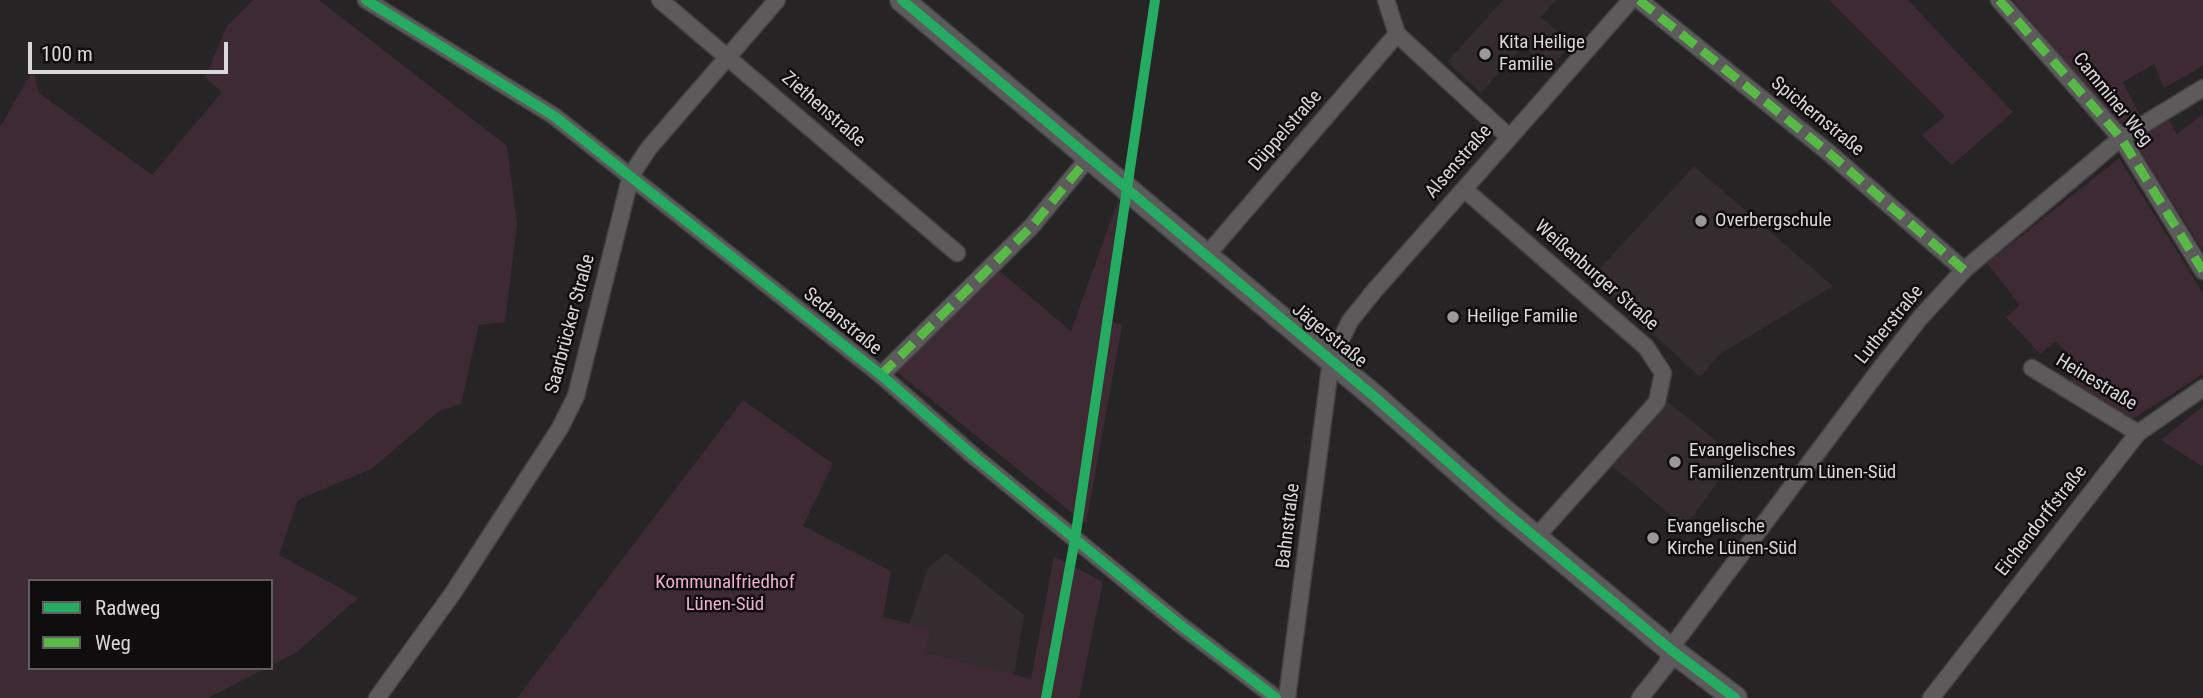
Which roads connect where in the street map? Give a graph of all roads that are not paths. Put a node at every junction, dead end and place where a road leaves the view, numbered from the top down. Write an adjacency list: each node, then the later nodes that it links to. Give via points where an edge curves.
1 (366, 0): 15 (street, Sedanstraße, via 554,116)
2 (660, 0): 10 (street, Ziethenstraße)
3 (777, 0): 10 (street, Saarbrücker Straße)
4 (902, 0): 14 (street, Jägerstraße)
5 (1386, 0): 9 (street)
6 (1631, 0): 12 (street, Alsenstraße)
7 (1639, 0): 19 (street, Spichernstraße, via 1828,152)
8 (1999, 0): 13 (street, Camminer Weg)
9 (1397, 34): 12 (street); 18 (street, Düppelstraße)
10 (728, 57): 15 (street, Saarbrücker Straße); 17 (street, Ziethenstraße)
11 (2203, 88): 13 (street, Lutherstraße)
12 (1509, 137): 16 (street, Alsenstraße)
13 (2121, 138): 19 (street, Lutherstraße); 20 (street, Camminer Weg)
14 (1090, 156): 18 (street, Jägerstraße); 23 (street, via 1032,226)
15 (631, 175): 23 (street, Sedanstraße); 28 (street, Saarbrücker Straße, via 571,406 453,593)
16 (1464, 189): 21 (street, Alsenstraße, via 1359,309); 26 (street, Weißenburger Straße, via 1639,340 1663,373 1657,402)
17 (957, 253)
18 (1206, 256): 21 (street, Jägerstraße)
19 (1964, 270): 27 (street, Lutherstraße, via 1880,369)
20 (2203, 271)
21 (1331, 360): 26 (street, Jägerstraße); 30 (street, Bahnstraße)
22 (2032, 368): 25 (street, Heinestraße)
23 (881, 375): 29 (street, Sedanstraße, via 995,474)
24 (2203, 388): 25 (street, Eichendorffstraße)
25 (2138, 433): 33 (street, Eichendorffstraße)
26 (1537, 536): 27 (street, Jägerstraße)
27 (1670, 649): 31 (street, Lutherstraße, via 1667,664); 32 (street, Jägerstraße)
28 (377, 698)
29 (1276, 698)
30 (1287, 698)
31 (1640, 698)
32 (1735, 698)
33 (1931, 698)

